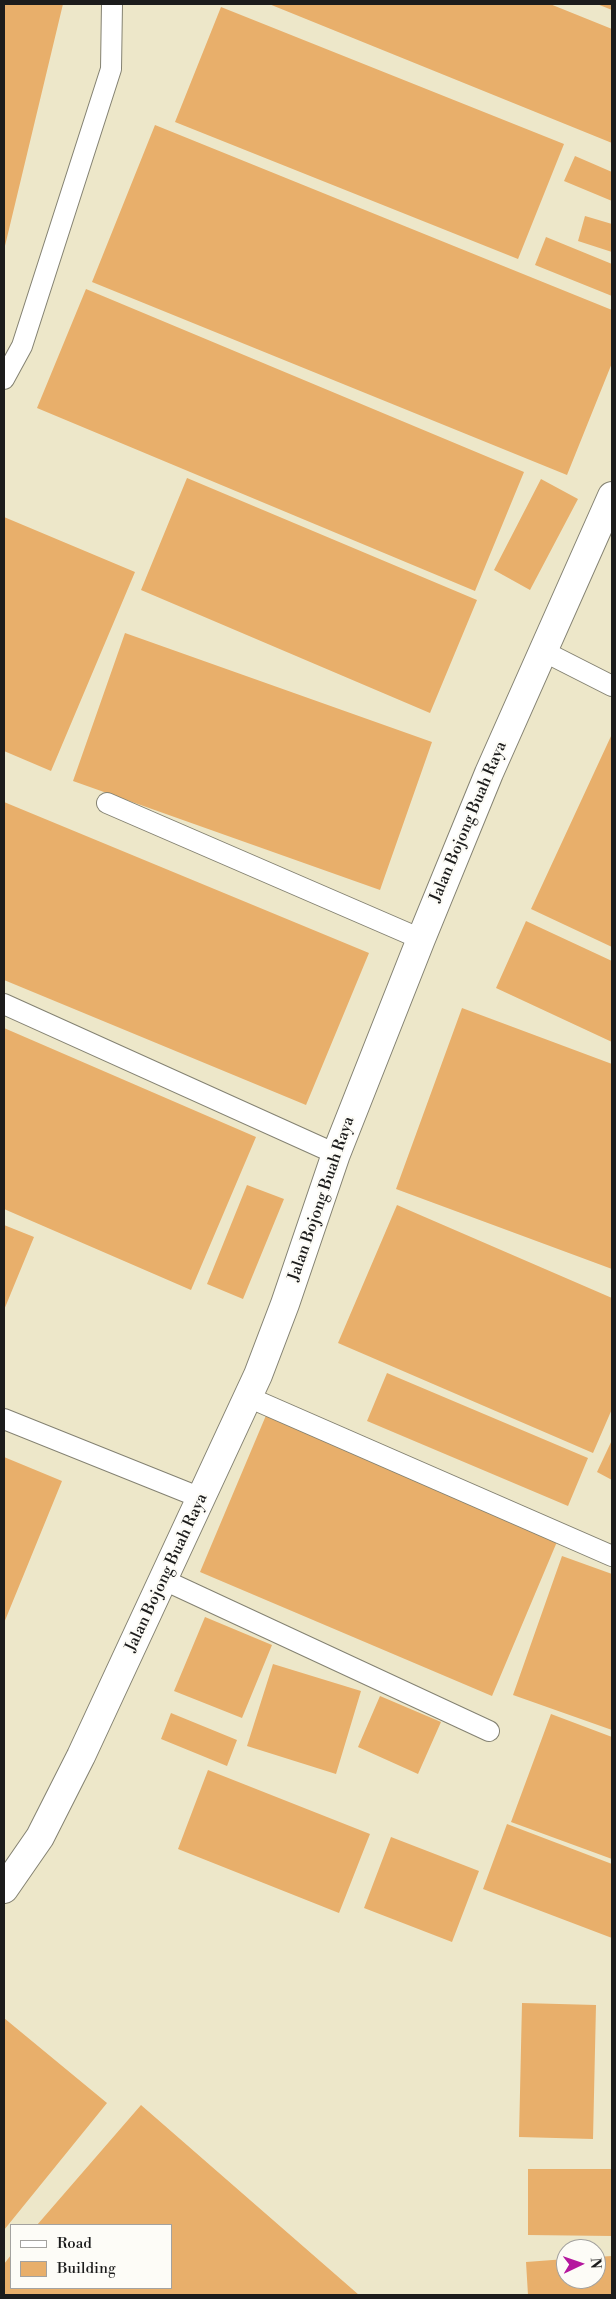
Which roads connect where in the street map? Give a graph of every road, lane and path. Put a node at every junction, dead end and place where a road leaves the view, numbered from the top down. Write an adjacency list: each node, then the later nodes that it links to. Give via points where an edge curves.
1 (112, 4): 2 (lane, via 111,69 22,346)
2 (4, 379)
3 (612, 496): 4 (street, Jalan Bojong Buah Raya)
4 (543, 651): 5 (lane); 7 (street, Jalan Bojong Buah Raya)
5 (612, 686)
6 (107, 803): 7 (lane)
7 (420, 939): 9 (street, Jalan Bojong Buah Raya)
8 (4, 1004): 9 (lane)
9 (336, 1154): 10 (street, Jalan Bojong Buah Raya, via 285,1304)
10 (248, 1397): 12 (street, Jalan Bojong Buah Raya); 13 (lane)
11 (4, 1419): 12 (lane)
12 (201, 1498): 14 (street, Jalan Bojong Buah Raya)
13 (612, 1556)
14 (164, 1580): 15 (lane); 16 (street, Jalan Bojong Buah Raya, via 40,1837)
15 (489, 1731)
16 (4, 1888)

